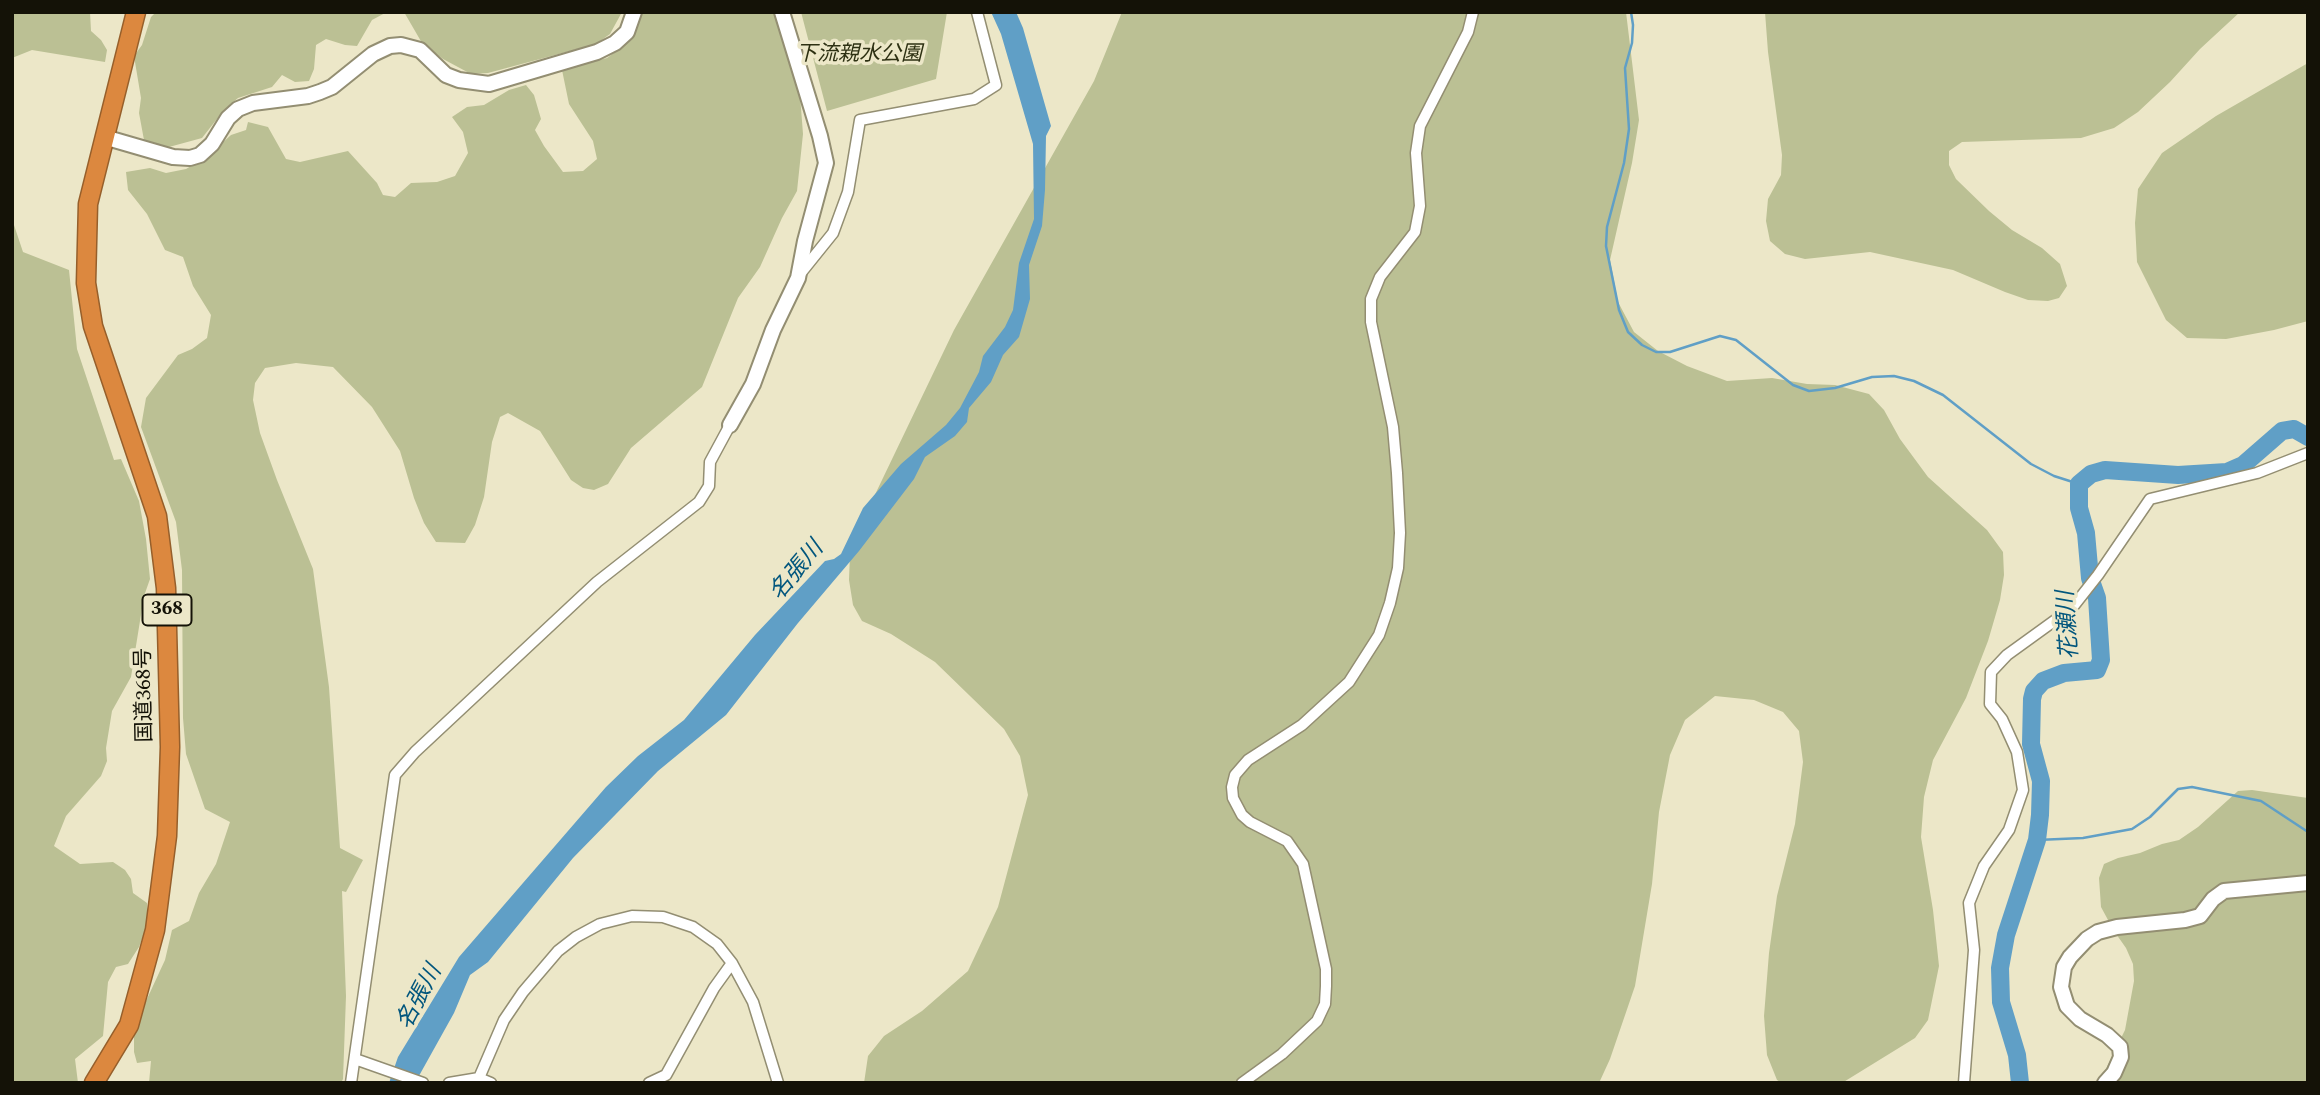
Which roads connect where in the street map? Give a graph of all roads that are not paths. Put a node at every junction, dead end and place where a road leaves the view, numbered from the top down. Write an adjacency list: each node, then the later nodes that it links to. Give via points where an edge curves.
1 (136, 12): 6 (highway, 368)
2 (634, 12): 6 (street, via 627,32 597,52 489,84 446,75 409,46 382,48 332,87 239,110 228,118 212,144 190,158)
3 (782, 12): 7 (street, via 826,163)
4 (977, 12): 7 (street, via 996,85 974,99 860,120 848,192 833,233)
5 (1473, 12): 21 (street, via 1468,32 1420,126 1416,153 1420,206 1415,232 1380,277 1371,299 1397,473 1400,533 1390,603 1379,635 1349,682 1302,725 1248,760 1235,775 1232,787 1242,815 1287,841 1303,864 1326,969 1325,1004 1317,1021 1283,1054)
6 (104, 138): 14 (highway, 国道368号 / 368, via 88,204 86,283 93,326 157,516 166,588 170,747 167,835 155,930 128,1025)
7 (798, 278): 8 (street, via 753,384)
8 (730, 425): 12 (street, via 710,462 709,486 699,502 597,582 395,775)
9 (2308, 453): 22 (street, via 2257,473 2150,499 2072,608 1991,672 1990,704 2017,752 2023,790 2009,830 1984,866 1969,903 1974,950)
10 (2308, 883): 23 (street, via 2224,891 2200,916 2117,927 2087,939 2064,967 2061,986 2067,1006 2120,1047 2121,1057)
11 (732, 963): 13 (street, via 718,944 693,927 663,917 632,916 600,924 558,951 523,992 504,1020); 19 (street, via 666,1075); 20 (street, via 753,1002)
12 (355, 1059): 15 (street); 16 (street)
13 (479, 1078): 17 (street); 18 (street)
14 (94, 1083)
15 (351, 1083)
16 (423, 1083)
17 (449, 1083)
18 (491, 1083)
19 (649, 1083)
20 (778, 1083)
21 (1242, 1083)
22 (1964, 1083)
23 (2105, 1083)

